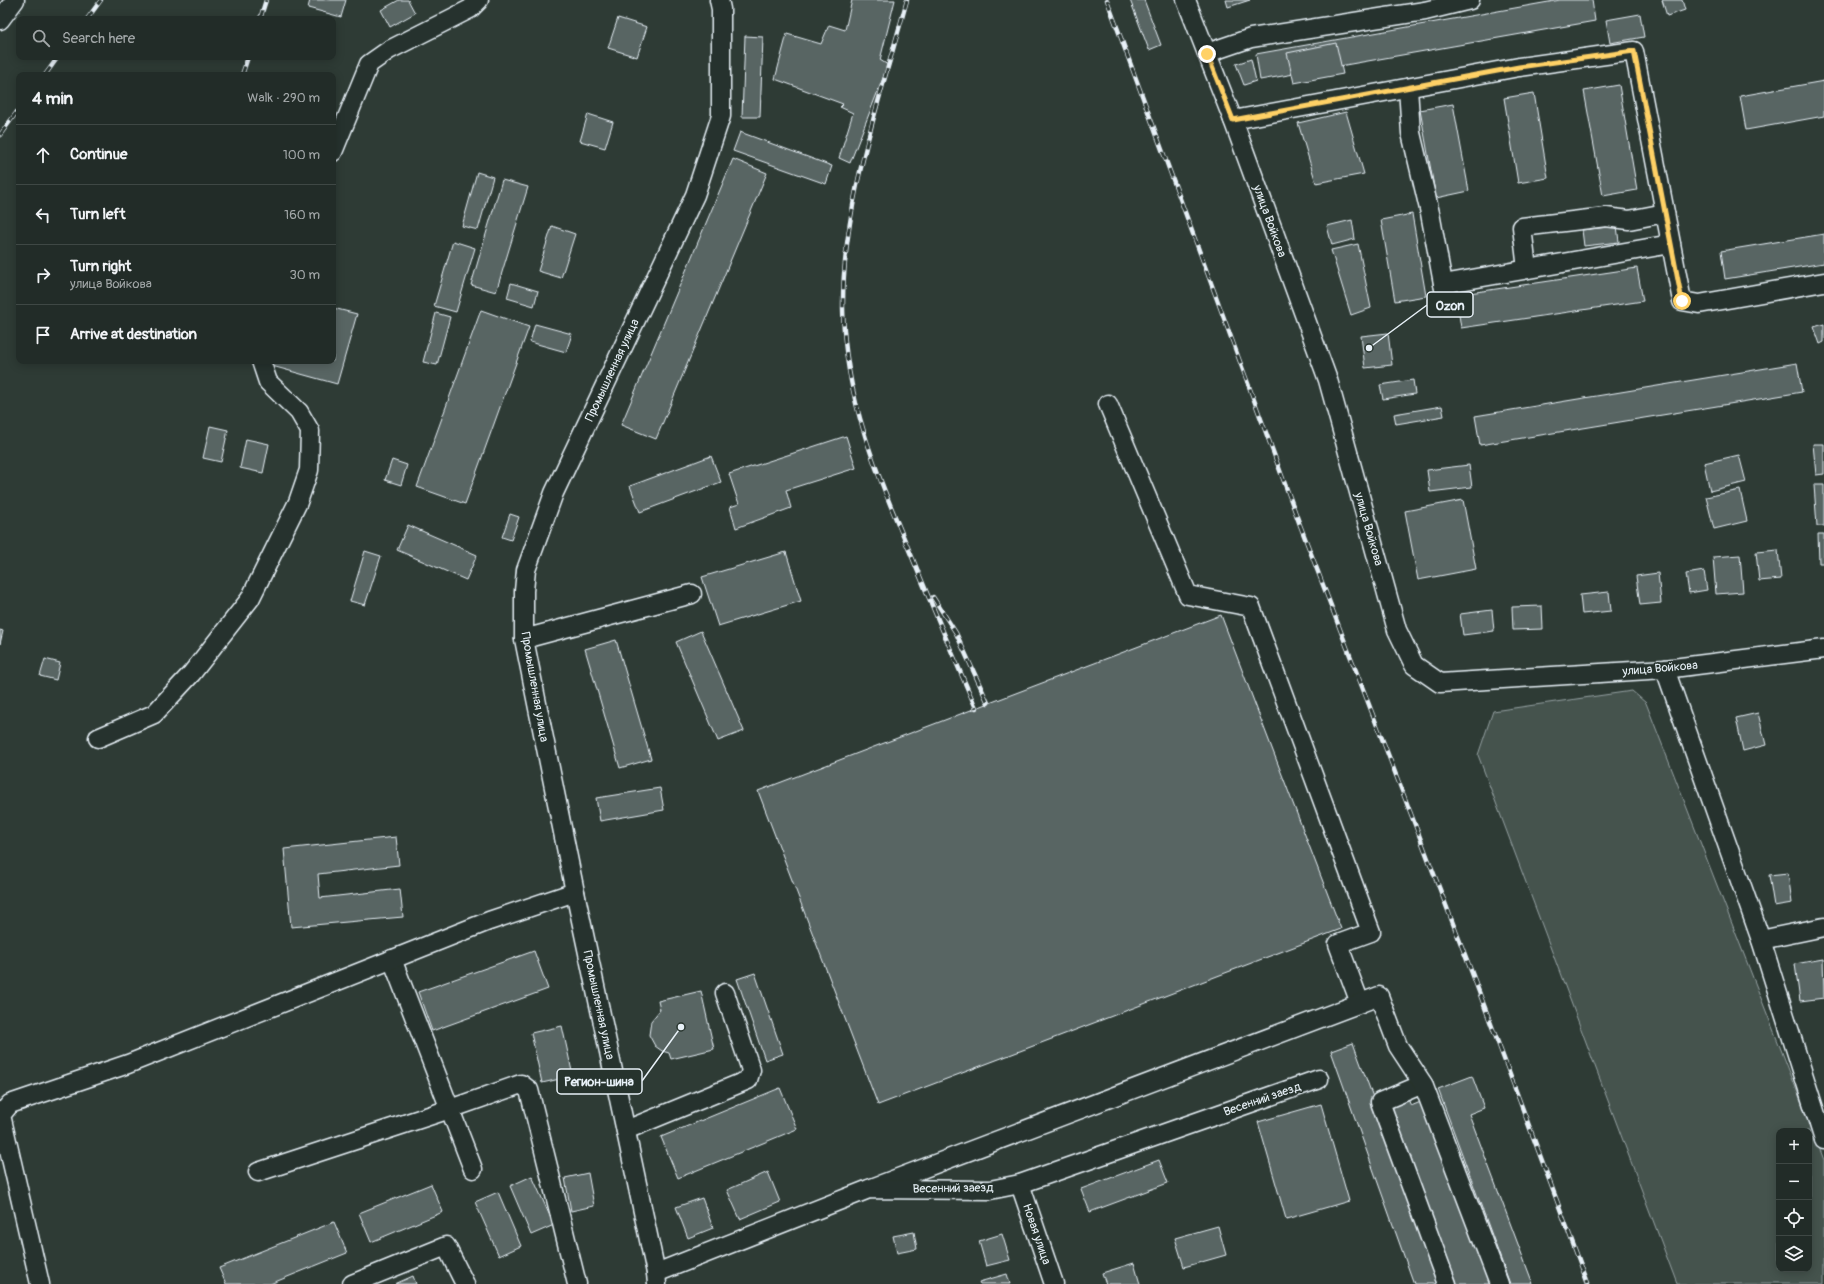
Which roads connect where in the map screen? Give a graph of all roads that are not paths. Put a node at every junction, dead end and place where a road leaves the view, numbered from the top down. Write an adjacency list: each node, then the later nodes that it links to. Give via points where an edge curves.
1 (15, 0): 7 (street)
2 (479, 0): 11 (street, via 470,9 389,50 369,64)
3 (719, 0): 21 (street, Промышленная улица, via 721,116 716,134 695,195 554,493 536,540 526,570)
4 (1186, 0): 8 (street, улица Войкова)
5 (1470, 0): 6 (street)
6 (1437, 4): 8 (street, via 1251,38)
7 (0, 20)
8 (1207, 54): 10 (street, улица Войкова)
9 (1408, 88): 10 (street); 12 (street, via 1519,67 1634,51); 16 (street, via 1411,134 1430,213)
10 (1233, 120): 23 (street, улица Войкова, via 1328,380 1397,630 1414,665 1440,683)
11 (336, 145)
12 (1665, 213): 13 (street); 14 (street, via 1629,220 1606,217 1522,227)
13 (1671, 244): 14 (street); 15 (street, via 1682,301 1699,304)
14 (1527, 269): 16 (street)
15 (1824, 282)
16 (1443, 284): 17 (street)
17 (1447, 305)
18 (262, 364): 24 (street, via 268,382 299,412 310,431 309,470 298,502 250,599 192,673 154,714)
19 (1108, 404): 30 (street, via 1188,595 1251,607 1371,932 1338,944)
20 (692, 594): 21 (street)
21 (524, 638): 25 (street, Промышленная улица)
22 (1824, 649): 23 (street, улица Войкова)
23 (1665, 669): 27 (street)
24 (98, 738)
25 (575, 892): 28 (street, via 489,921); 35 (street, Промышленная улица)
26 (1824, 927): 27 (street)
27 (1761, 940): 36 (street)
28 (392, 960): 33 (street); 34 (street, via 128,1064 10,1104)
29 (725, 994): 35 (street, via 750,1070 748,1080)
30 (1360, 1003): 32 (street, via 1379,996 1398,1046); 40 (street)
31 (1319, 1079): 39 (street, Весенний заезд)
32 (1423, 1084): 47 (street, via 1380,1102); 48 (street)
33 (450, 1109): 37 (street); 38 (street); 45 (street, via 521,1084 529,1090)
34 (1, 1114): 42 (street)
35 (626, 1130): 41 (street, Промышленная улица)
36 (1824, 1140)
37 (473, 1169)
38 (258, 1172)
39 (1020, 1184): 40 (street, Весенний заезд, via 990,1190); 46 (street, Новая улица)
40 (869, 1189): 41 (street, Весенний заезд)
41 (657, 1279)
42 (40, 1284)
43 (352, 1284): 44 (street, via 446,1246)
44 (465, 1284)
45 (577, 1284)
46 (1054, 1284)
47 (1447, 1284)
48 (1499, 1284)

